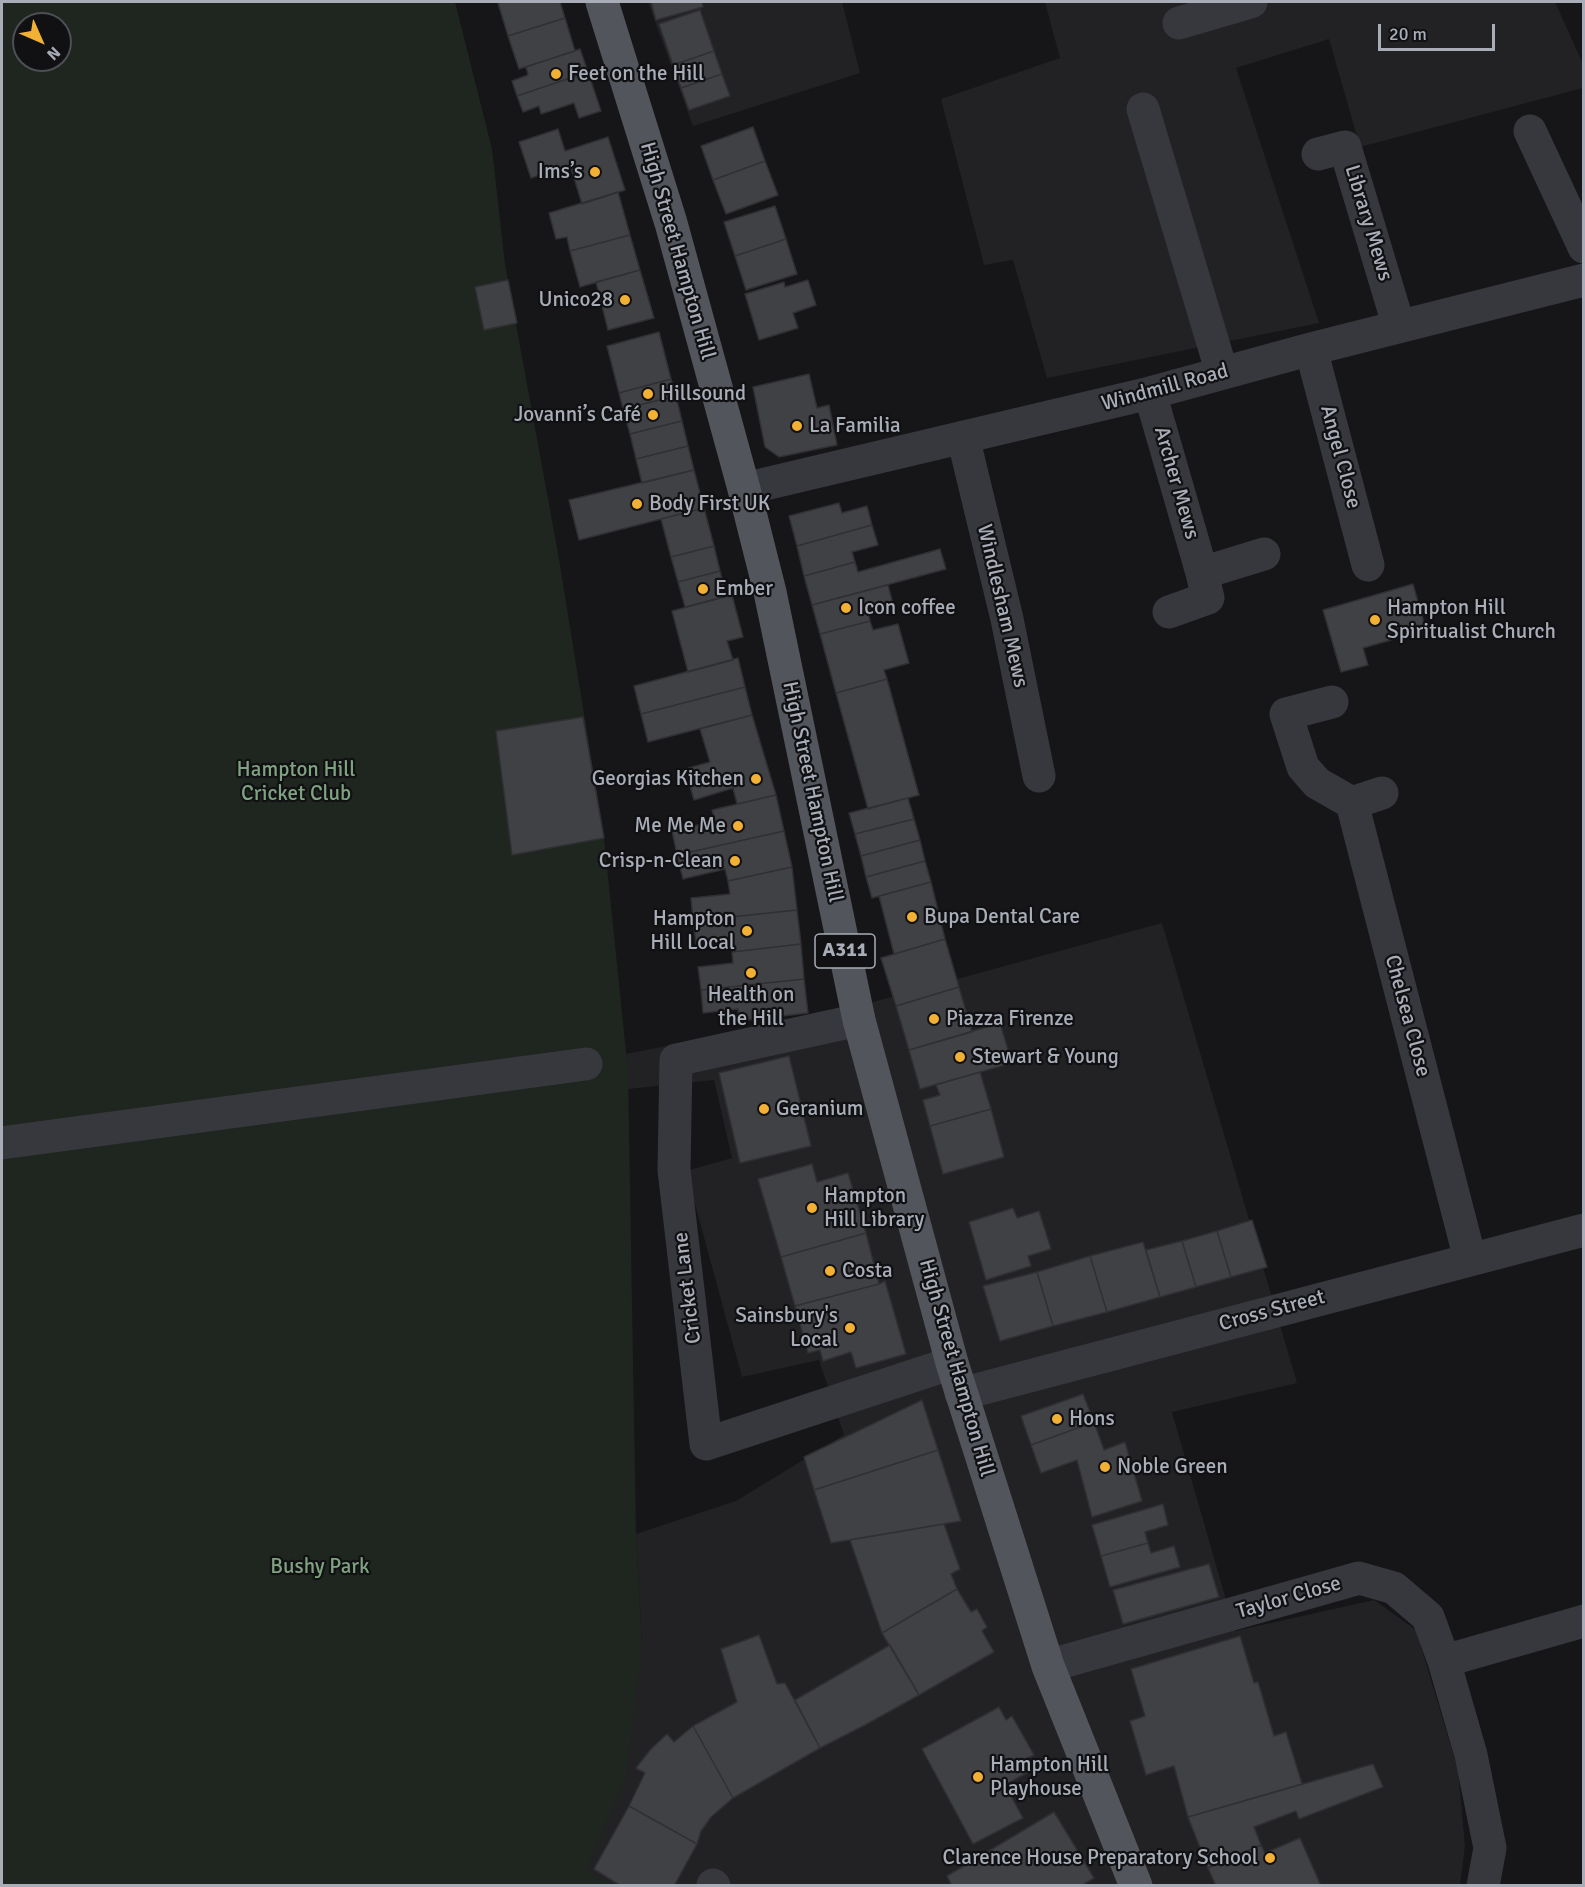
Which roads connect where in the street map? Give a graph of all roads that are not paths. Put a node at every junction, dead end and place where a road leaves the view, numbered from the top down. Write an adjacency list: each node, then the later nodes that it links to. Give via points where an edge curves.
1 (602, 2): 14 (main road, High Street Hampton Hill / A311, via 670,223)
2 (1251, 2): 3 (street)
3 (1179, 23)
4 (1143, 109): 11 (street)
5 (1530, 131): 7 (street)
6 (1318, 154): 9 (street, Library Mews, via 1346,147)
7 (1584, 247)
8 (1584, 280): 9 (street, Windmill Road)
9 (1399, 327): 10 (street, Windmill Road)
10 (1311, 349): 11 (street, Windmill Road); 16 (street, Angel Close)
11 (1222, 373): 12 (street, Windmill Road)
12 (1150, 393): 13 (street, Windmill Road); 17 (street, Archer Mews)
13 (963, 437): 14 (street, Windmill Road); 20 (street, Windlesham Mews, via 1007,619)
14 (744, 489): 21 (main road, High Street Hampton Hill / A311, via 770,592)
15 (1264, 554): 17 (street)
16 (1368, 565)
17 (1202, 573): 18 (street, Archer Mews, via 1208,598)
18 (1169, 612)
19 (1332, 702): 25 (street, Chelsea Close, via 1286,714 1302,767 1317,783 1367,798)
20 (1039, 776)
21 (859, 1020): 26 (main road, High Street Hampton Hill / A311); 26 (street, Cricket Lane, via 676,1060 674,1170 706,1444)
22 (586, 1064): 23 (street)
23 (2, 1143)
24 (1584, 1230): 25 (street, Cross Street)
25 (1470, 1259): 27 (street, Cross Street)
26 (952, 1363): 27 (main road, High Street Hampton Hill / A311)
27 (961, 1394): 30 (main road, High Street Hampton Hill / A311)
28 (1584, 1620): 29 (street)
29 (1444, 1661): 30 (street, Taylor Close, via 1428,1617 1394,1588 1359,1578); 32 (street, Taylor Close, via 1471,1755 1490,1848)
30 (1048, 1666): 31 (main road, High Street Hampton Hill / A311)
31 (1136, 1886)
32 (1483, 1886)

